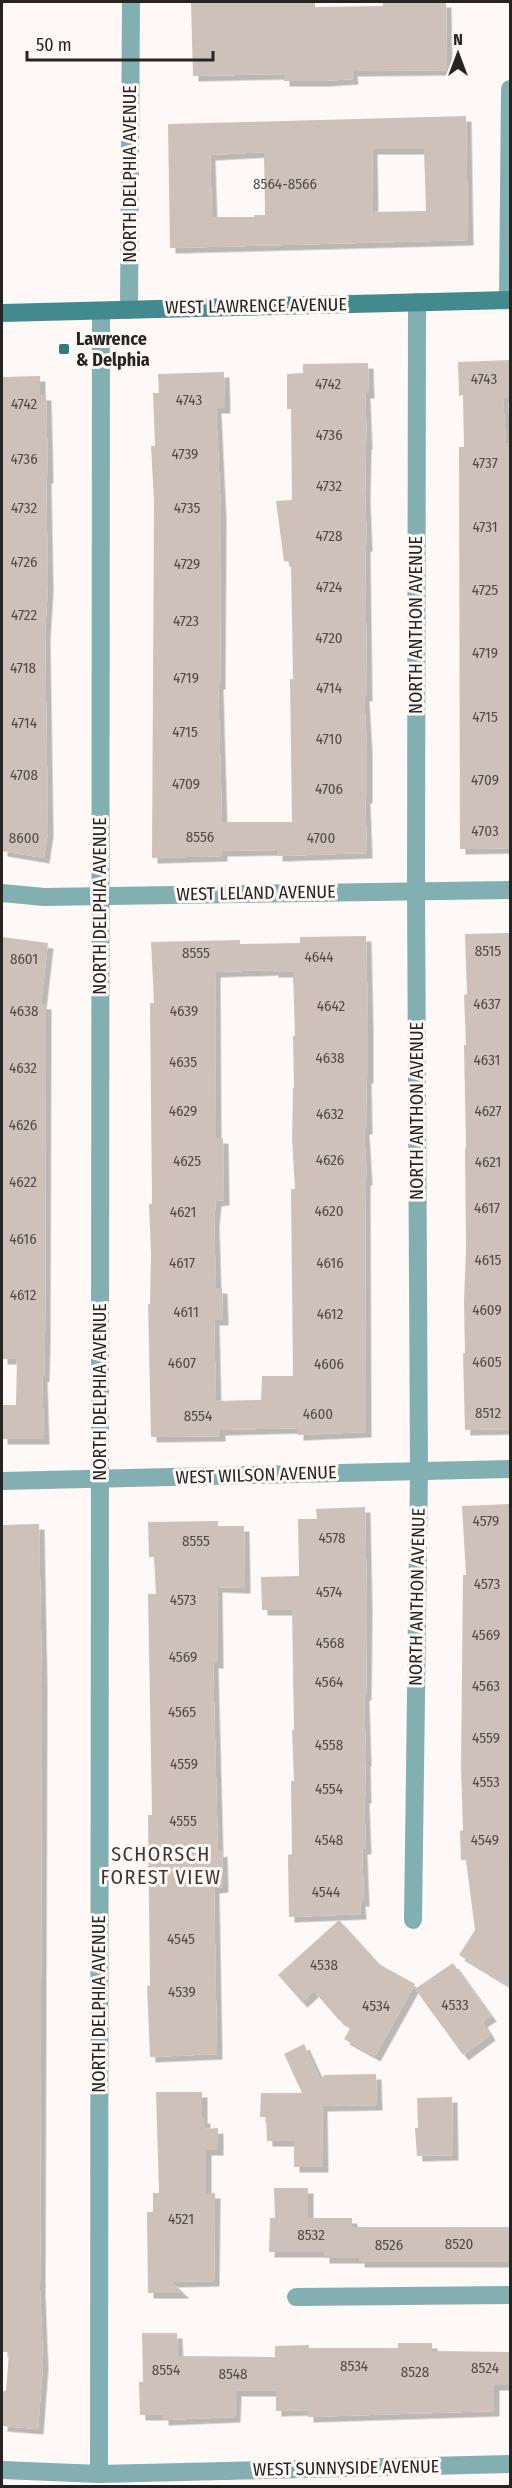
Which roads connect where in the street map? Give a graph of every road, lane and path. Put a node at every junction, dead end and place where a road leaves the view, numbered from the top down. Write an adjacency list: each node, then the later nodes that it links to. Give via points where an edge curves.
1 (131, 2): 5 (street, NORTH DELPHIA AVENUE)
2 (510, 88): 3 (street)
3 (509, 300): 4 (main road, WEST LAWRENCE AVENUE)
4 (417, 302): 5 (main road, WEST LAWRENCE AVENUE); 9 (street, NORTH ANTHON AVENUE)
5 (129, 310): 6 (main road, WEST LAWRENCE AVENUE)
6 (101, 311): 7 (main road, WEST LAWRENCE AVENUE); 11 (street, NORTH DELPHIA AVENUE)
7 (2, 313)
8 (510, 890): 9 (street, WEST LELAND AVENUE)
9 (416, 891): 11 (street, WEST LELAND AVENUE); 13 (street, NORTH ANTHON AVENUE)
10 (2, 893): 11 (street, WEST LELAND AVENUE)
11 (100, 896): 14 (street, NORTH DELPHIA AVENUE)
12 (510, 1468): 13 (street, WEST WILSON AVENUE)
13 (419, 1471): 14 (street, WEST WILSON AVENUE); 16 (street, NORTH ANTHON AVENUE)
14 (100, 1480): 15 (street, WEST WILSON AVENUE); 21 (street, NORTH DELPHIA AVENUE)
15 (2, 1481)
16 (413, 1920)
17 (510, 2295): 18 (street)
18 (296, 2297)
19 (510, 2464): 21 (street, WEST SUNNYSIDE AVENUE)
20 (2, 2470): 21 (street, WEST SUNNYSIDE AVENUE)
21 (99, 2474)

